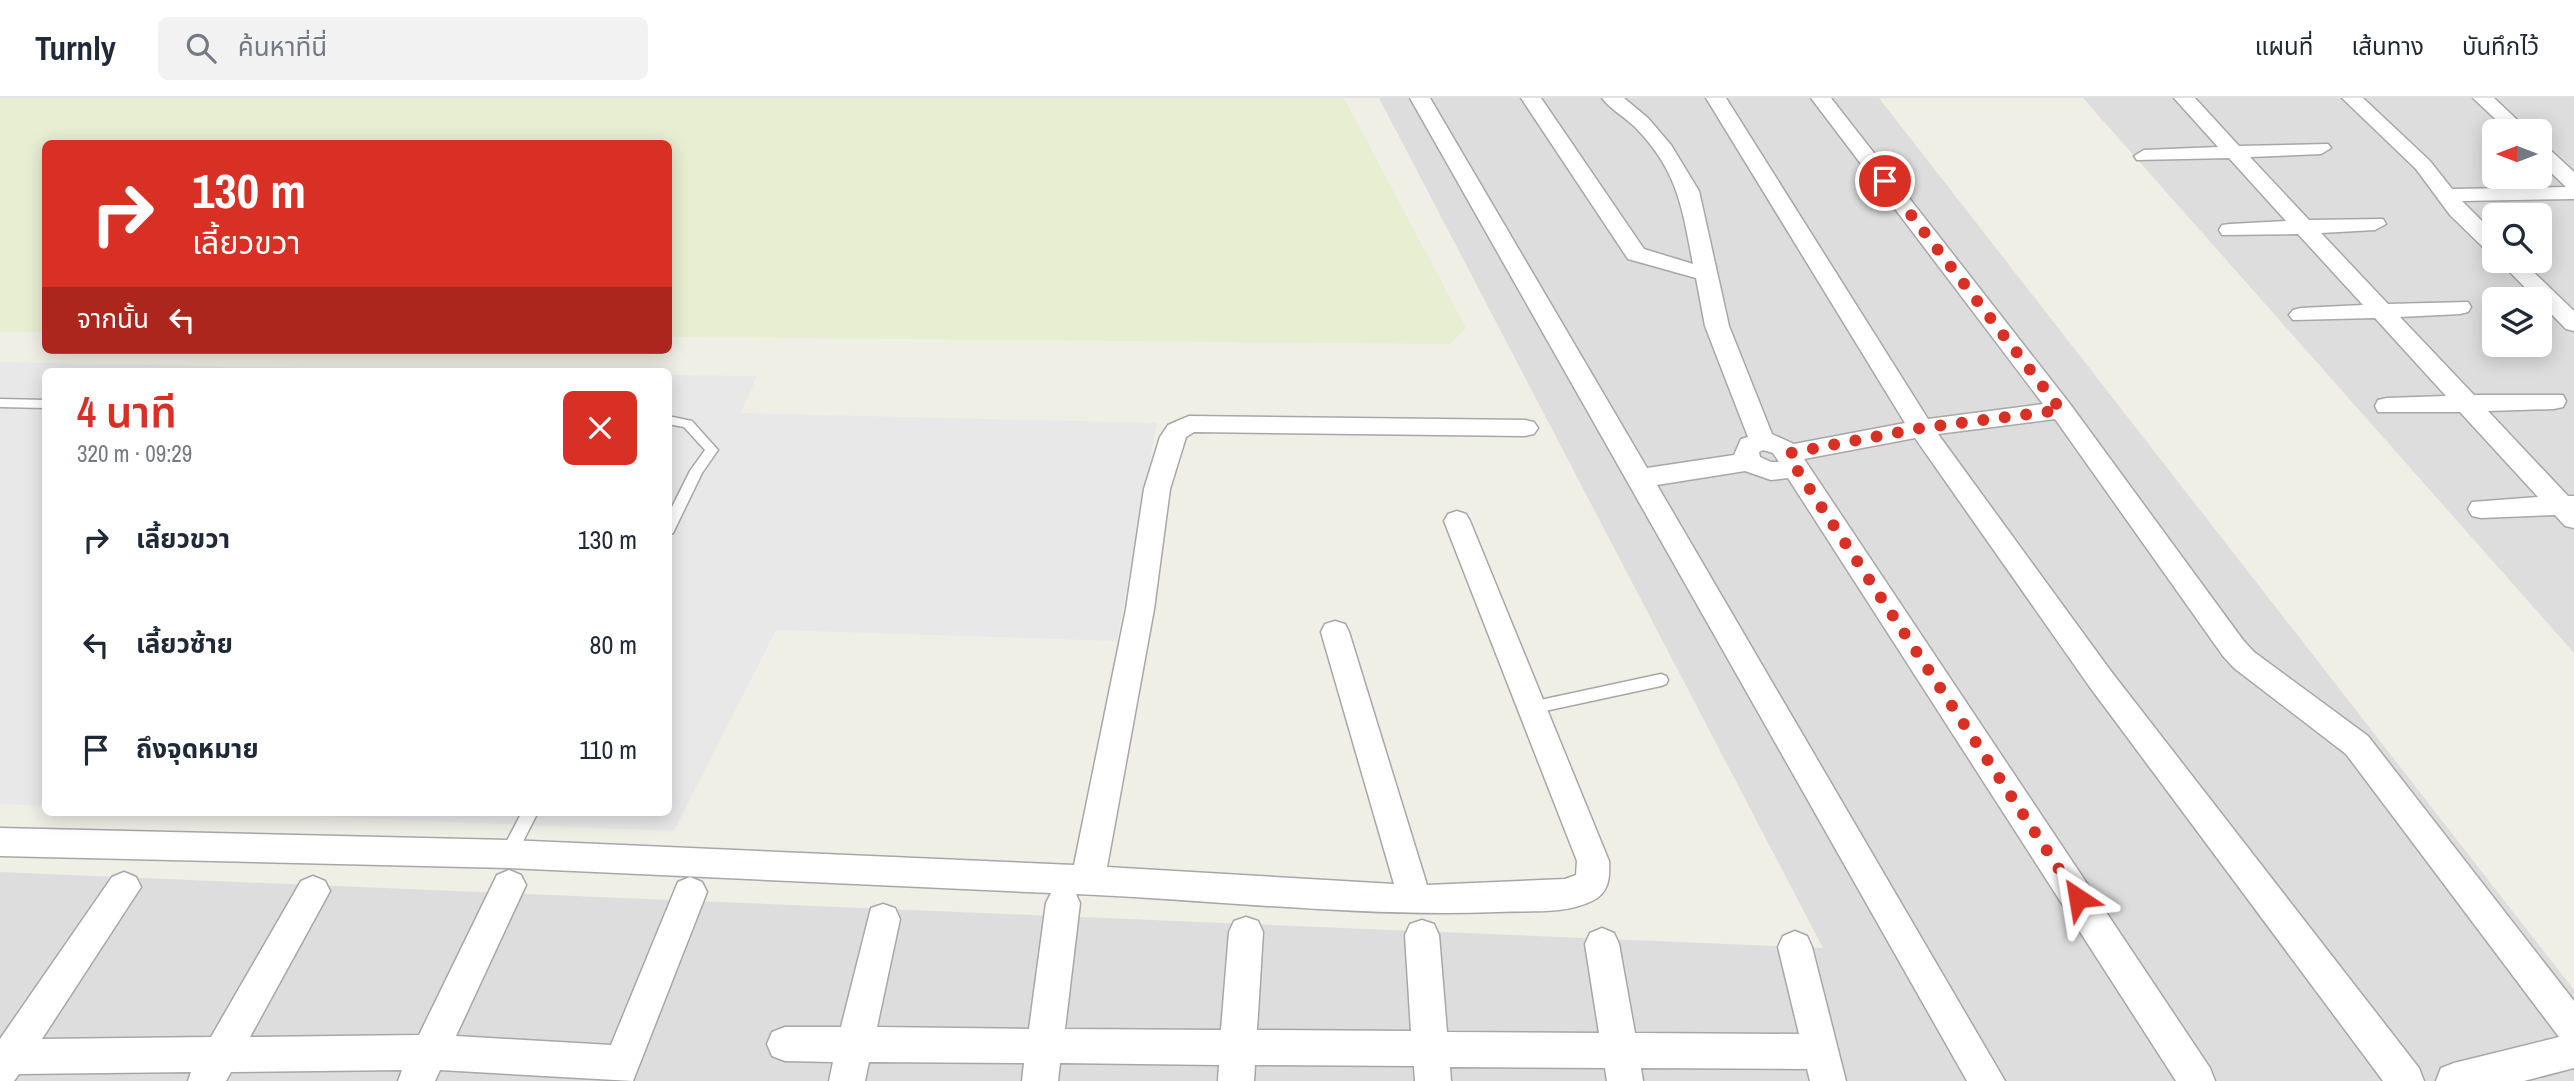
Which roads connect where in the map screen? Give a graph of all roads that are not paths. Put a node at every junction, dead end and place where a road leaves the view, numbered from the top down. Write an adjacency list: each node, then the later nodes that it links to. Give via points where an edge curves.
1 (1420, 98): 38 (street)
2 (1531, 98): 21 (street, via 1636,254)
3 (1612, 98): 21 (street, via 1641,122 1678,168 1695,214)
4 (1716, 98): 35 (street)
5 (1821, 98): 32 (street)
6 (2184, 98): 11 (street)
7 (2352, 98): 16 (street, via 2423,165)
8 (2483, 98): 9 (street)
9 (2506, 119)
10 (2321, 148): 11 (street)
11 (2234, 152): 12 (street); 18 (street)
12 (2144, 156)
13 (2552, 162): 14 (street)
14 (2574, 183)
15 (2574, 193): 16 (street)
16 (2445, 195): 20 (street)
17 (2375, 224): 18 (street)
18 (2303, 226): 19 (street); 24 (street)
19 (2230, 230)
20 (2482, 233)
21 (1704, 273): 36 (street)
22 (2522, 273): 26 (street)
23 (2460, 307): 24 (street)
24 (2381, 310): 25 (street); 30 (street)
25 (2301, 315)
26 (2574, 324)
27 (2554, 401): 30 (street)
28 (0, 402): 29 (lane)
29 (42, 404)
30 (2466, 404): 31 (street); 40 (street)
31 (2387, 406)
32 (2061, 410): 35 (street); 59 (street, via 2233,648 2357,745)
33 (672, 421): 42 (lane, via 688,424 712,450 696,471)
34 (1525, 428): 51 (street, via 1189,424 1177,431 1157,489 1140,609)
35 (1921, 428): 37 (street); 76 (street, via 2098,679)
36 (1755, 451): 37 (street, via 1777,443); 38 (street)
37 (1792, 459): 75 (street)
38 (1637, 479): 74 (street)
39 (2482, 509): 40 (street)
40 (2570, 510)
41 (1457, 521): 45 (street)
42 (672, 522)
43 (1335, 632): 53 (street)
44 (1661, 680): 45 (lane)
45 (1531, 708): 53 (street, via 1593,861 1593,881 1582,890 1565,894)
46 (529, 816): 48 (lane)
47 (0, 842): 48 (street)
48 (509, 869): 51 (street); 69 (street)
49 (124, 887): 64 (street)
50 (313, 891): 70 (street)
51 (1076, 891): 53 (street); 61 (street)
52 (690, 892): 71 (street)
53 (1415, 900)
54 (883, 919): 62 (street)
55 (1246, 932): 65 (street)
56 (1422, 934): 66 (street)
57 (1601, 944): 67 (street)
58 (1795, 947): 68 (street)
59 (2574, 1029)
60 (785, 1044): 62 (street)
61 (1044, 1045): 62 (street); 65 (street); 73 (street)
62 (855, 1046): 72 (street)
63 (2574, 1051): 77 (street)
64 (3, 1061): 70 (street)
65 (1237, 1065): 66 (street)
66 (1432, 1065): 67 (street)
67 (1622, 1065): 68 (street)
68 (1824, 1066)
69 (423, 1067): 70 (street); 71 (street)
70 (213, 1068)
71 (619, 1072)
72 (847, 1081)
73 (1040, 1081)
74 (1987, 1081)
75 (2197, 1081)
76 (2406, 1081)
77 (2454, 1081)

